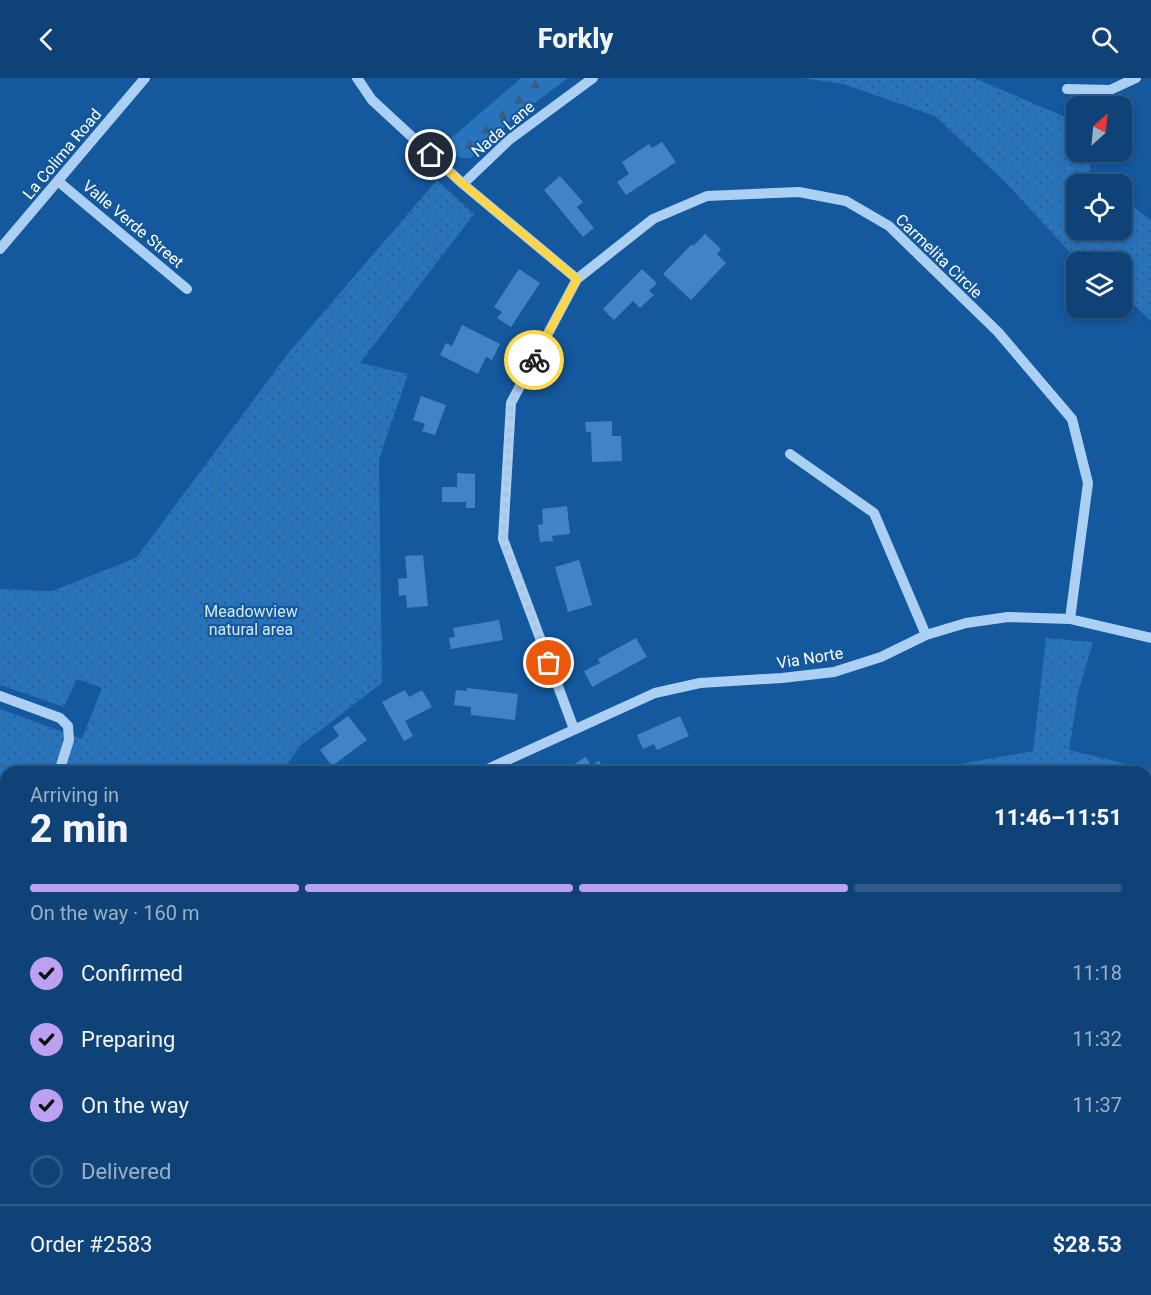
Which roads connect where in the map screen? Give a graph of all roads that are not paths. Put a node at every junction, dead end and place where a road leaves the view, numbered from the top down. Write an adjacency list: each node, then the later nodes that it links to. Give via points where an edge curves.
1 (145, 78): 6 (street, La Colima Road)
2 (357, 78): 7 (street, via 372,100)
3 (593, 78): 7 (street, Nada Lane, via 509,140)
4 (1136, 78): 5 (street, via 1110,90)
5 (1067, 89)
6 (59, 182): 8 (street, La Colima Road); 10 (street, Valle Verde Street)
7 (463, 184): 9 (street)
8 (0, 249)
9 (577, 279): 12 (street, Carmelita Circle, via 652,219 707,196 800,192 846,201 889,226 998,332 1072,419 1088,483); 16 (street, Carmelita Circle, via 511,403 503,539)
10 (187, 289)
11 (790, 454): 13 (street, via 874,513)
12 (1070, 619): 13 (street, Via Norte, via 1008,617); 14 (street, Via Norte)
13 (926, 635): 16 (street, Via Norte, via 881,657 834,672 700,682 655,693)
14 (1151, 638)
15 (0, 696): 17 (street, via 60,718 68,726 69,740)
16 (574, 729): 18 (street, Via Norte)
17 (61, 766)
18 (494, 766)

